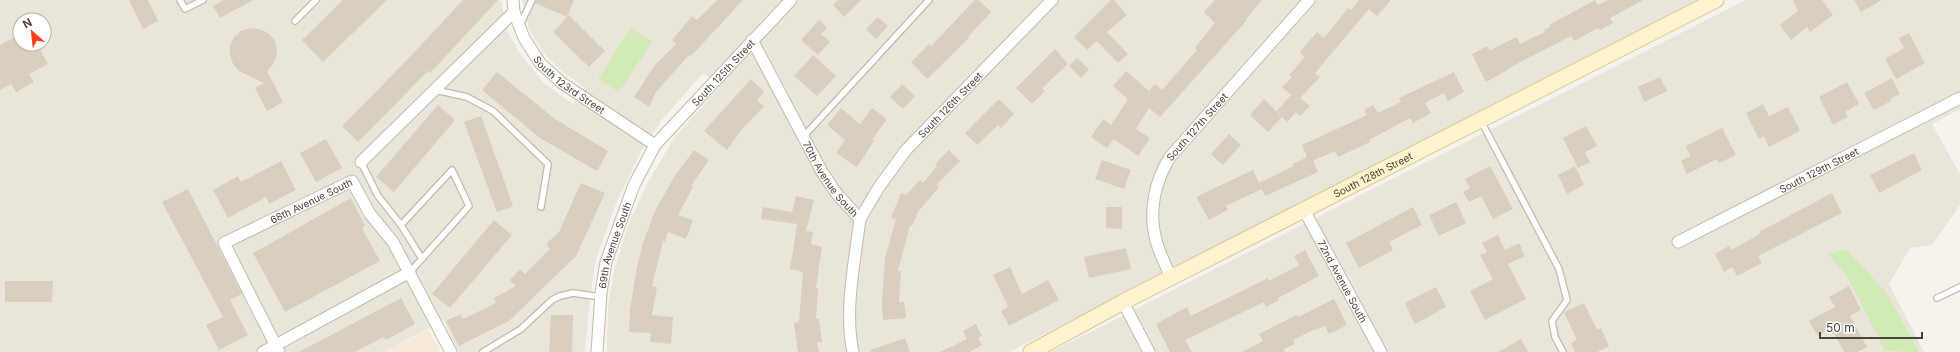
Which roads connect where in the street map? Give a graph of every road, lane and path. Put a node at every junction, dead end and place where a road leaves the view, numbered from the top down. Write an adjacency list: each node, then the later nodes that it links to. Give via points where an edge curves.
1 (180, 0): 2 (lane, via 185,9)
2 (203, 0)
3 (316, 0): 13 (lane)
4 (513, 0): 12 (street, South 123rd Street)
5 (532, 0): 14 (lane)
6 (791, 0): 15 (street, South 125th Street)
7 (929, 0): 19 (lane)
8 (1052, 0): 24 (street, South 126th Street, via 906,150)
9 (1309, 0): 29 (street, South 127th Street, via 1170,157 1162,170 1156,184 1153,211 1155,240)
10 (1716, 0): 11 (street, South 128th Street)
11 (1699, 4): 18 (street, South 128th Street)
12 (514, 12): 14 (street, South 123rd Street); 16 (street)
13 (295, 21)
14 (520, 27): 20 (street, South 123rd Street, via 540,63 562,83)
15 (752, 40): 19 (street, 70th Avenue South); 20 (street, South 125th Street)
16 (434, 90): 21 (street); 22 (lane, via 467,97 493,111 548,164)
17 (1960, 98): 26 (street, South 129th Street)
18 (1481, 120): 23 (street, South 128th Street); 43 (lane, via 1559,269 1567,300 1552,321 1555,337)
19 (803, 137): 24 (street, 70th Avenue South, via 833,189)
20 (655, 145): 31 (street, 69th Avenue South, via 634,185 617,229 606,262)
21 (361, 162): 25 (lane, via 378,196)
22 (541, 207)
23 (1304, 210): 29 (street, South 128th Street); 42 (street, 72nd Avenue South)
24 (860, 219): 39 (street, 70th Avenue South, via 850,322)
25 (401, 225): 27 (lane); 27 (lane, via 452,170 469,206)
26 (1678, 242)
27 (422, 259): 28 (lane)
28 (410, 272): 34 (street); 34 (street, 68th Avenue South, via 393,242 370,214 352,182 224,243); 36 (street, 68th Avenue South)
29 (1171, 278): 33 (street, South 128th Street)
30 (1960, 287): 32 (lane)
31 (601, 297): 37 (lane, via 573,293 560,296 552,300 521,329); 38 (street, 69th Avenue South)
32 (1937, 298)
33 (1122, 302): 40 (street, South 128th Street); 41 (street)
34 (278, 348): 35 (street)
35 (263, 352)
36 (451, 352)
37 (483, 352)
38 (598, 352)
39 (853, 352)
40 (1031, 352)
41 (1148, 352)
42 (1381, 352)
43 (1563, 352)

